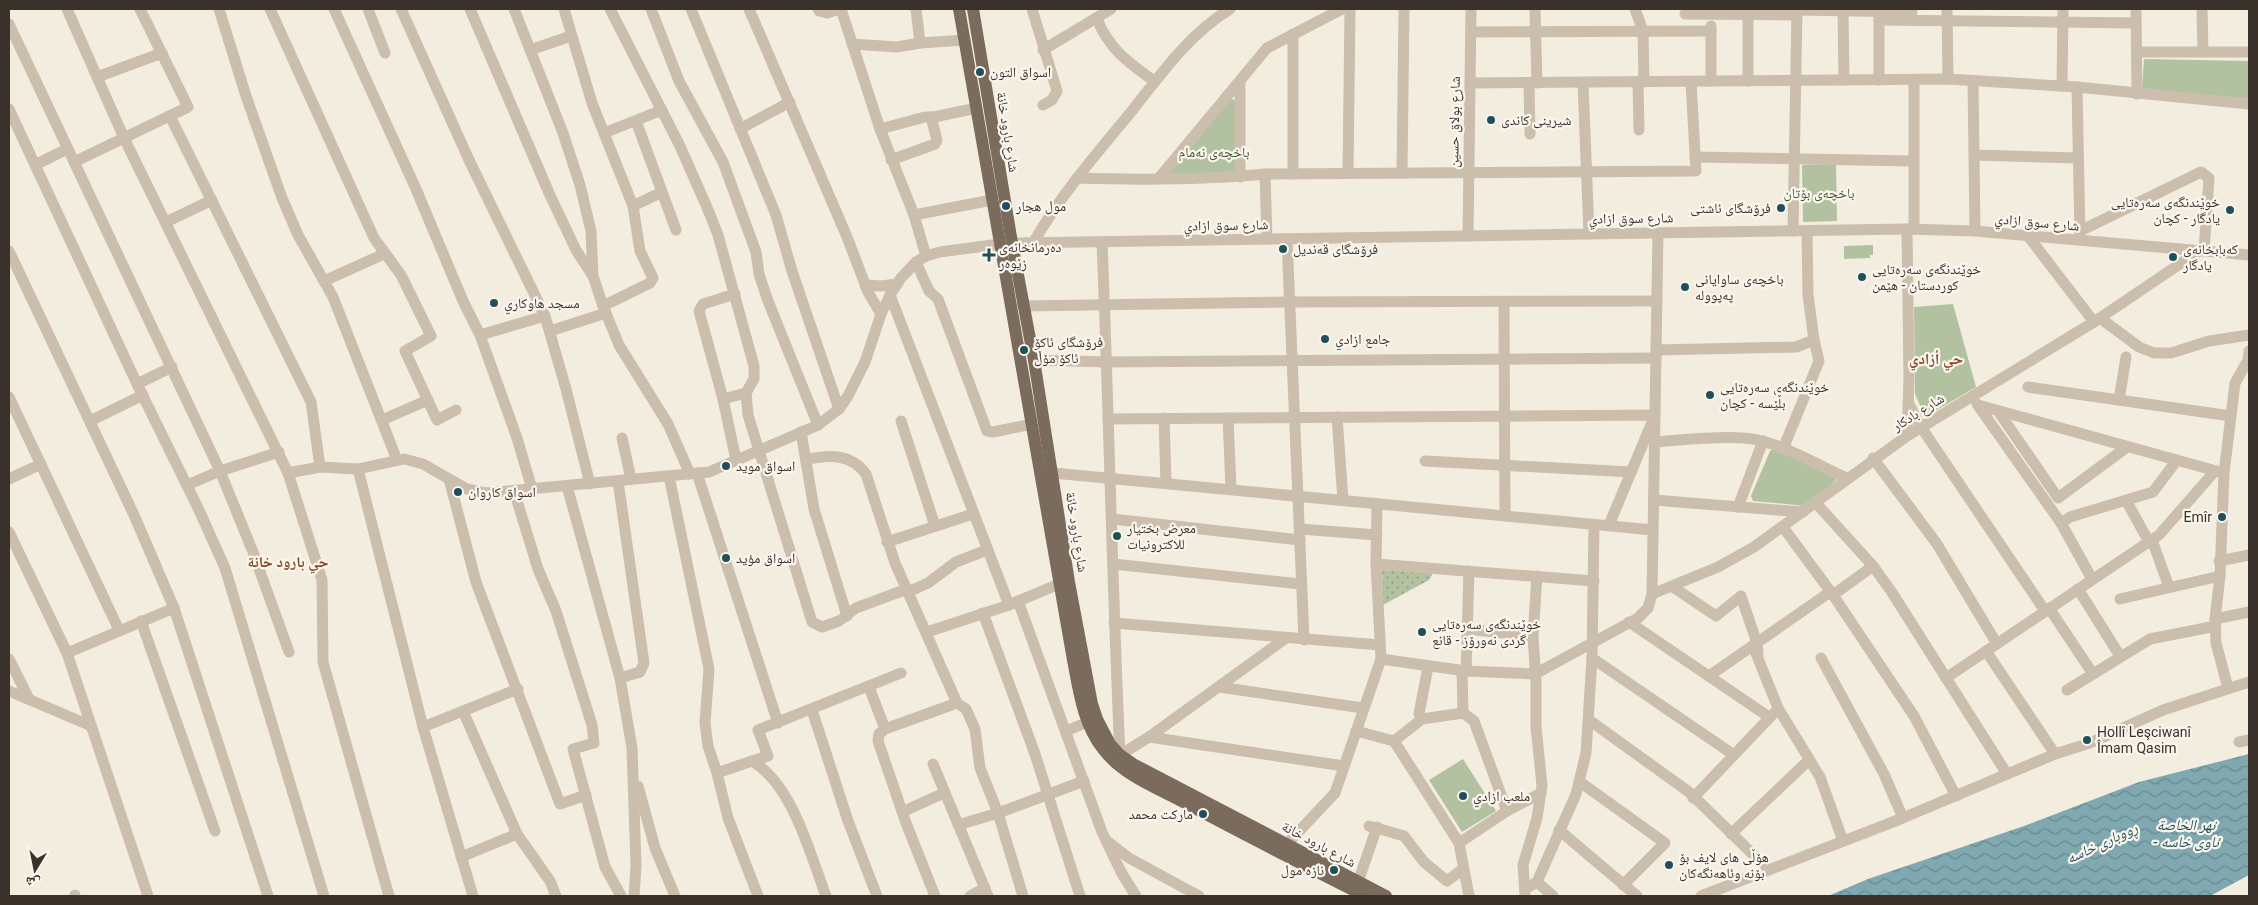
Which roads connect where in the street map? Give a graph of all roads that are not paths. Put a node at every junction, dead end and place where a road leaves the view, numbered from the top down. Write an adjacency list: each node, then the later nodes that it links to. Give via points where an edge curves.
1 (67, 9): 62 (street)
2 (140, 9): 59 (street)
3 (220, 9): 142 (street, via 249,106 282,198)
4 (270, 9): 137 (street)
5 (334, 9): 157 (street)
6 (368, 9): 60 (street)
7 (401, 9): 154 (street, via 469,160)
8 (470, 9): 141 (street, via 549,193 576,250)
9 (514, 9): 54 (street)
10 (564, 9): 50 (street)
11 (610, 9): 86 (street)
12 (652, 9): 193 (street, via 679,81 724,162 756,252 768,301)
13 (691, 9): 90 (street)
14 (749, 9): 81 (street)
15 (818, 9): 16 (street, via 827,13)
16 (840, 9): 53 (street)
17 (916, 9): 52 (street)
18 (959, 9): 51 (main road)
19 (973, 9): 61 (main road, شارع بارود خانة)
20 (1032, 9): 55 (street)
21 (1111, 9): 40 (street)
22 (1230, 9): 68 (street, via 1202,28)
23 (1342, 9): 49 (street)
24 (1350, 9): 105 (street)
25 (1404, 9): 106 (street)
26 (1471, 9): 47 (street, شارع بولاق حسين)
27 (1535, 9): 48 (street)
28 (1635, 9): 44 (street)
29 (2063, 9): 41 (street)
30 (2136, 9): 42 (street)
31 (2202, 9): 57 (street)
32 (1797, 11): 33 (street); 37 (street); 64 (street)
33 (1843, 11): 38 (street); 65 (street)
34 (1685, 12): 36 (street); 45 (street)
35 (1912, 13): 38 (street); 39 (street)
36 (1711, 15): 37 (street); 46 (street)
37 (1748, 15): 69 (street)
38 (1879, 15): 66 (street)
39 (1947, 15): 41 (street); 63 (street)
40 (1097, 19): 55 (street); 68 (street, via 1103,35 1114,49)
41 (2062, 22): 42 (street); 78 (street)
42 (2136, 23): 56 (street)
43 (9, 24): 96 (street)
44 (1643, 31): 45 (street); 48 (street); 72 (street)
45 (1685, 31): 46 (street)
46 (1711, 31): 74 (street)
47 (1471, 32): 48 (street); 75 (street, شارع بولاق حسين)
48 (1536, 32): 76 (street)
49 (1293, 34): 71 (street, via 1267,48); 110 (street)
50 (571, 36): 54 (street); 93 (street)
51 (964, 40): 52 (street); 61 (main road)
52 (920, 43): 53 (street, via 897,47)
53 (852, 44): 91 (street)
54 (530, 50): 141 (street, via 563,133 585,204 592,244)
55 (1044, 50): 82 (street, via 1057,91 1052,100)
56 (2138, 52): 57 (street); 80 (street)
57 (2203, 52): 58 (street)
58 (2249, 52)
59 (162, 53): 62 (street); 87 (street, via 188,107)
60 (385, 53)
61 (977, 73): 84 (main road); 134 (main road, شارع بارود خانة)
62 (97, 77): 95 (street)
63 (1948, 79): 67 (street); 70 (street)
64 (1795, 80): 65 (street); 69 (street); 99 (street)
65 (1844, 80): 66 (street)
66 (1879, 80): 67 (street)
67 (1914, 80): 102 (street)
68 (1154, 81): 112 (street)
69 (1748, 81): 74 (street)
70 (1973, 81): 78 (street); 97 (street)
71 (1240, 82): 111 (street); 113 (street)
72 (1641, 82): 73 (street); 77 (street); 92 (street)
73 (1691, 82): 74 (street); 98 (street)
74 (1711, 82)
75 (1470, 83): 76 (street); 107 (street, شارع بولاق حسين)
76 (1533, 83): 77 (street); 94 (street)
77 (1583, 83): 108 (street)
78 (2062, 86): 79 (street)
79 (2077, 87): 80 (street); 100 (street)
80 (2137, 94): 83 (street)
81 (790, 102): 90 (street); 144 (street)
82 (1043, 104)
83 (2249, 104)
84 (977, 108): 88 (street); 116 (main road)
85 (9, 109): 104 (street)
86 (662, 110): 89 (street); 145 (street, via 709,212)
87 (170, 116): 95 (street); 115 (street)
88 (931, 117): 91 (street); 101 (street, via 937,140 935,144)
89 (636, 121): 93 (street); 114 (street)
90 (740, 129): 179 (street, via 776,215)
91 (880, 129): 101 (street)
92 (1639, 130)
93 (604, 133): 117 (street)
94 (1530, 134)
95 (124, 138): 103 (street); 119 (street)
96 (67, 149): 103 (street); 104 (street)
97 (1975, 155): 100 (street); 124 (street)
98 (1695, 157): 99 (street); 108 (street, via 1696,171)
99 (1794, 158): 102 (street); 123 (street)
100 (2077, 158): 129 (street)
101 (892, 160): 118 (street)
102 (1913, 161): 120 (street)
103 (74, 162): 167 (street)
104 (35, 165): 168 (street)
105 (1348, 173): 106 (street); 110 (street)
106 (1402, 173): 107 (street)
107 (1468, 173): 108 (street); 127 (street, شارع بولاق حسين)
108 (1586, 173): 126 (street)
109 (1265, 174): 110 (street); 111 (street); 130 (street)
110 (1293, 174)
111 (1240, 177): 113 (street)
112 (1076, 178): 113 (street); 132 (street)
113 (1159, 178)
114 (662, 192): 117 (street); 121 (street)
115 (212, 200): 119 (street); 212 (street, via 311,402)
116 (992, 200): 118 (street); 134 (main road)
117 (633, 206): 152 (street, via 640,251 653,278 650,283)
118 (914, 215): 139 (street)
119 (166, 222): 203 (street)
120 (1910, 229): 122 (street, شارع سوق ازادي); 124 (street, شارع سوق ازادي); 177 (street)
121 (676, 230)
122 (1807, 230): 123 (street, شارع سوق ازادي); 159 (street, via 1808,295)
123 (1793, 231): 125 (street, شارع سوق ازادي)
124 (1975, 231): 128 (street, شارع سوق ازادي)
125 (1658, 233): 126 (street, شارع سوق ازادي); 147 (street)
126 (1589, 234): 127 (street, شارع سوق ازادي)
127 (1468, 236): 131 (street, شارع سوق ازادي)
128 (2028, 236): 129 (street, شارع سوق ازادي); 155 (street)
129 (2080, 236): 136 (street, شارع سوق ازادي); 136 (street, via 2201,172 2209,178)
130 (1267, 239): 131 (street, شارع سوق ازادي); 133 (street, شارع سوق ازادي)
131 (1287, 239): 148 (street)
132 (1033, 242): 133 (street, شارع سوق ازادي); 134 (street, شارع سوق ازادي)
133 (1102, 242): 150 (street)
134 (1006, 244): 139 (street, شارع سوق ازادي); 151 (main road, شارع بارود خانة); 192 (main road, شارع بارود خانة)
135 (9, 251): 189 (street)
136 (2201, 251): 138 (street, شارع سوق ازادي); 155 (street, شارع بادكار)
137 (384, 254): 142 (street); 174 (street, via 401,275 431,336 405,350)
138 (2249, 255)
139 (926, 256): 140 (street)
140 (916, 262): 143 (street); 192 (street, via 929,291 938,298 987,431)
141 (593, 276): 152 (street)
142 (324, 281): 190 (street, via 334,297)
143 (897, 284): 144 (street); 146 (street)
144 (865, 285): 153 (street)
145 (735, 294): 170 (street, via 755,372); 173 (street, via 703,304 699,311)
146 (890, 295): 153 (street); 243 (street)
147 (1657, 301): 149 (street); 160 (street)
148 (1290, 302): 149 (street); 150 (street); 165 (street)
149 (1504, 302): 161 (street)
150 (1105, 305): 151 (street); 166 (street)
151 (1023, 306): 164 (main road, شارع بارود خانة)
152 (604, 310): 156 (street); 219 (street, via 619,345 668,424)
153 (881, 314): 179 (street, via 865,362)
154 (545, 316): 156 (street); 157 (street)
155 (2097, 320): 158 (street, via 2138,347 2154,353 2170,353); 176 (street, شارع بادكار)
156 (550, 331): 228 (street)
157 (480, 335): 231 (street)
158 (2249, 335)
159 (1814, 340): 160 (street, via 1787,348); 201 (street, via 1819,360)
160 (1656, 354): 161 (street); 181 (street)
161 (1504, 358): 165 (street); 182 (street)
162 (2126, 358): 175 (street)
163 (2249, 358): 183 (street, via 2236,379)
164 (1034, 360): 166 (street); 192 (main road, شارع بارود خانة)
165 (1292, 361): 166 (street); 184 (street)
166 (1106, 362): 188 (street)
167 (172, 367): 168 (street); 214 (street)
168 (137, 384): 171 (street)
169 (2028, 386): 175 (street)
170 (746, 393): 173 (street); 202 (street)
171 (143, 394): 189 (street); 229 (street)
172 (9, 396): 210 (street)
173 (723, 399): 206 (street)
174 (428, 400): 178 (street, via 437,420); 190 (street)
175 (2119, 400): 183 (street)
176 (1975, 401): 180 (street); 194 (street, شارع بادكار); 246 (street)
177 (1908, 402): 194 (street); 196 (street)
178 (456, 410)
179 (839, 410): 193 (street)
180 (1998, 411): 200 (street); 235 (street)
181 (1655, 415): 182 (street); 199 (street); 216 (street)
182 (1504, 416): 185 (street); 211 (street)
183 (2231, 416): 217 (street)
184 (1295, 417): 185 (street); 187 (street); 234 (street)
185 (1337, 417): 236 (street)
186 (1164, 418): 187 (street); 188 (street); 227 (street)
187 (1228, 418): 232 (street)
188 (1108, 419): 221 (street)
189 (90, 420): 278 (street)
190 (382, 420): 205 (street)
191 (901, 421): 249 (street)
192 (1038, 423): 215 (main road, شارع بارود خانة); 268 (main road, شارع بارود خانة)
193 (818, 425): 195 (street)
194 (1921, 427): 196 (street, شارع بادكار); 279 (street)
195 (802, 432): 202 (street); 207 (street)
196 (1906, 436): 204 (street, شارع بادكار)
197 (622, 438): 225 (street)
198 (1763, 441): 199 (street, via 1744,438); 201 (street); 241 (street)
199 (1655, 442): 237 (street)
200 (2126, 447): 208 (street); 235 (street)
201 (1783, 449): 222 (street)
202 (758, 451): 206 (street); 282 (street, via 812,622 822,627)
203 (279, 452): 214 (street); 218 (street)
204 (1873, 458): 222 (street, شارع بادكار); 295 (street, via 1937,544)
205 (397, 460): 213 (street); 224 (street, via 423,464)
206 (736, 460): 219 (street, via 709,472)
207 (806, 460): 256 (street, via 844,457 859,465 866,474); 282 (street, via 814,510)
208 (2178, 460): 217 (street); 239 (street, via 2153,492)
209 (1424, 461): 211 (street)
210 (40, 464): 223 (street); 288 (street)
211 (1504, 465): 216 (street); 244 (street)
212 (320, 468): 213 (street); 218 (street)
213 (358, 470): 333 (street)
214 (220, 471): 229 (street); 298 (street)
215 (1052, 472): 221 (street); 340 (main road, شارع بارود خانة, via 1092,704 1103,733)
216 (1631, 472): 248 (street)
217 (2219, 472): 255 (street); 259 (street)
218 (288, 473): 384 (street, via 322,580 323,662)
219 (693, 473): 220 (street); 331 (street)
220 (669, 476): 225 (street); 347 (street, via 709,669 705,733)
221 (1110, 478): 227 (street); 245 (street)
222 (1846, 478): 238 (street, شارع بادكار)
223 (9, 479)
224 (449, 479): 233 (street, via 476,492); 317 (street, via 476,582)
225 (631, 479): 226 (street)
226 (618, 481): 228 (street); 311 (street, via 644,663 640,672)
227 (1166, 483): 232 (street)
228 (590, 484): 230 (street)
229 (187, 486): 383 (street, via 225,568)
230 (567, 486): 231 (street); 311 (street)
231 (532, 489): 233 (street)
232 (1231, 489): 234 (street)
233 (514, 491): 354 (street, via 592,725 594,742 573,749)
234 (1298, 496): 236 (street); 253 (street)
235 (2058, 498): 246 (street)
236 (1343, 500): 240 (street)
237 (1654, 500): 241 (street); 251 (street)
238 (1815, 502): 242 (street, شارع بادكار); 262 (street)
239 (2127, 502): 246 (street); 255 (street)
240 (1377, 504): 244 (street); 254 (street)
241 (1738, 507): 242 (street)
242 (1803, 512): 250 (street, شارع بادكار)
243 (973, 514): 249 (street); 257 (street)
244 (1505, 515): 247 (street)
245 (1112, 520): 253 (street); 260 (street)
246 (2066, 520): 266 (street)
247 (1594, 524): 248 (street); 267 (street)
248 (1609, 525): 251 (street)
249 (935, 526): 256 (street)
250 (1783, 527): 270 (street, شارع بادكار, via 1731,561); 275 (street)
251 (1654, 530): 274 (street)
252 (9, 532): 299 (street)
253 (1300, 535): 254 (street); 269 (street)
254 (1377, 535): 261 (street)
255 (2151, 541): 266 (street); 271 (street)
256 (887, 542): 273 (street)
257 (987, 550): 273 (street, via 956,562 928,583); 277 (street)
258 (2249, 554): 259 (street)
259 (2219, 561): 265 (street)
260 (1113, 564): 269 (street); 286 (street)
261 (1376, 564): 263 (street); 296 (street)
262 (1873, 566): 275 (street); 312 (street)
263 (1469, 571): 264 (street); 287 (street)
264 (1537, 576): 267 (street); 290 (street)
265 (2220, 576): 271 (street); 285 (street)
266 (2092, 579): 272 (street)
267 (1594, 581): 293 (street)
268 (1059, 584): 277 (street); 330 (main road, شارع بارود خانة, via 1082,708)
269 (1301, 584): 292 (street)
270 (1673, 587): 274 (street, شارع بادكار); 294 (street, via 1716,616 1741,596)
271 (2169, 587): 276 (street)
272 (2078, 588): 279 (street); 300 (street)
273 (908, 591): 282 (street, via 856,608); 289 (street)
274 (1652, 594): 284 (street, via 1648,608)
275 (1832, 594): 294 (street); 356 (street, via 1914,716)
276 (2120, 598)
277 (1014, 603): 281 (street); 335 (street)
278 (174, 608): 283 (street); 382 (street)
279 (2047, 610): 295 (street); 309 (street)
280 (2249, 612): 285 (street)
281 (983, 613): 289 (street); 355 (street, via 1033,746)
282 (847, 616)
283 (141, 621): 288 (street); 364 (street)
284 (1629, 622): 293 (street); 310 (street)
285 (2216, 622): 300 (street, via 2150,639); 316 (street, via 2216,643)
286 (1114, 623): 291 (street); 340 (street)
287 (1466, 629): 290 (street); 306 (street)
288 (119, 630): 299 (street)
289 (927, 632): 321 (street)
290 (1533, 636): 308 (street)
291 (1286, 638): 292 (street); 315 (street)
292 (1304, 640): 296 (street)
293 (1592, 642): 301 (street); 308 (street)
294 (1755, 644): 310 (street); 323 (street)
295 (1997, 644): 297 (street)
296 (1380, 646): 304 (street)
297 (1986, 651): 312 (street); 339 (street)
298 (290, 652)
299 (67, 653): 332 (street)
300 (2120, 656): 309 (street)
301 (1592, 658): 329 (street); 341 (street)
302 (1821, 658): 361 (street, via 1884,774)
303 (9, 659): 320 (street)
304 (1381, 659): 305 (street); 322 (street)
305 (1428, 666): 306 (street); 328 (street, via 1419,714)
306 (1464, 670): 308 (street); 326 (street)
307 (900, 673): 314 (street)
308 (1535, 674): 353 (street)
309 (2093, 674): 318 (street)
310 (1709, 676): 327 (street)
311 (620, 678): 346 (street)
312 (1946, 678): 348 (street)
313 (2249, 682): 316 (street)
314 (869, 687): 324 (street); 334 (street)
315 (1218, 687): 322 (street); 337 (street)
316 (2228, 688): 339 (street, via 2163,710 2090,743)
317 (518, 689): 325 (street); 354 (street, via 560,804)
318 (2067, 690)
319 (9, 691): 320 (street)
320 (28, 700): 332 (street)
321 (957, 702): 334 (street); 360 (street, via 966,709 975,729 980,768)
322 (1363, 708): 336 (street)
323 (1778, 708): 327 (street); 342 (street)
324 (812, 710): 331 (street); 392 (street, via 848,821)
325 (463, 711): 333 (street); 365 (street)
326 (1464, 713): 328 (street); 358 (street, via 1474,721)
327 (1770, 717): 341 (street)
328 (1422, 719): 338 (street)
329 (1589, 720): 350 (street); 357 (street)
330 (1088, 722): 335 (street); 351 (main road, شارع بارود خانة, via 1113,761 1128,772)
331 (778, 723): 343 (street, via 758,730 768,756)
332 (89, 725): 381 (street)
333 (423, 727): 373 (street)
334 (885, 729): 359 (street, via 879,734 878,741)
335 (1066, 730): 349 (street)
336 (1356, 731): 338 (street); 345 (street)
337 (1149, 737): 340 (street); 345 (street)
338 (1394, 742): 369 (street)
339 (2055, 754): 348 (street)
340 (1120, 755): 351 (main road, شارع بارود خانة)
341 (1734, 755): 357 (street)
342 (1809, 760): 366 (street); 368 (street, via 1820,777)
343 (752, 762): 347 (street); 391 (street, via 764,769 789,803)
344 (933, 764): 352 (street)
345 (1344, 766): 370 (street, via 1335,793)
346 (634, 770): 371 (street); 372 (street)
347 (717, 773): 390 (street, via 728,818)
348 (2007, 774): 356 (street)
349 (1084, 781): 355 (street); 367 (street)
350 (1580, 782): 363 (street); 378 (street, via 1665,843)
351 (1172, 790): 370 (main road, شارع بارود خانة); 399 (main road, شارع بارود خانة)
352 (944, 793): 359 (street); 362 (street)
353 (1541, 793): 358 (street); 380 (street, via 1535,828 1524,860)
354 (586, 795): 387 (street, via 605,867)
355 (1047, 795): 360 (street); 396 (street)
356 (1956, 796): 361 (street)
357 (1693, 798): 366 (street)
358 (1507, 811): 369 (street)
359 (902, 812): 393 (street)
360 (998, 813): 362 (street); 395 (street)
361 (1903, 818): 368 (street)
362 (958, 825): 379 (street)
363 (1559, 830): 377 (street); 378 (street)
364 (215, 831)
365 (517, 834): 373 (street); 386 (street, via 550,881)
366 (1731, 834): 375 (street)
367 (1105, 840): 397 (street); 398 (street, via 1129,858)
368 (1843, 841): 375 (street)
369 (1460, 843): 374 (street)
370 (1287, 844): 376 (main road, شارع بارود خانة)
371 (655, 848): 372 (street); 389 (street)
372 (635, 854): 388 (street)
373 (461, 857): 385 (street)
374 (1463, 869): 376 (street, via 1447,881 1424,862 1404,836 1373,826); 401 (street)
375 (1768, 869): 404 (street)
376 (1358, 882): 400 (main road, شارع بارود خانة)
377 (1537, 882): 380 (street); 402 (street)
378 (1623, 885): 403 (street)
379 (987, 892): 394 (street)
380 (1525, 893)
381 (148, 896)
382 (268, 896)
383 (324, 896)
384 (389, 896)
385 (473, 896)
386 (556, 896)
387 (621, 896)
388 (634, 896)
389 (675, 896)
390 (758, 896)
391 (826, 896)
392 (877, 896)
393 (935, 896)
394 (970, 896)
395 (1022, 896)
396 (1080, 896)
397 (1136, 896)
398 (1199, 896)
399 (1365, 896)
400 (1386, 896)
401 (1469, 896)
402 (1553, 896)
403 (1637, 896)
404 (1701, 896)

